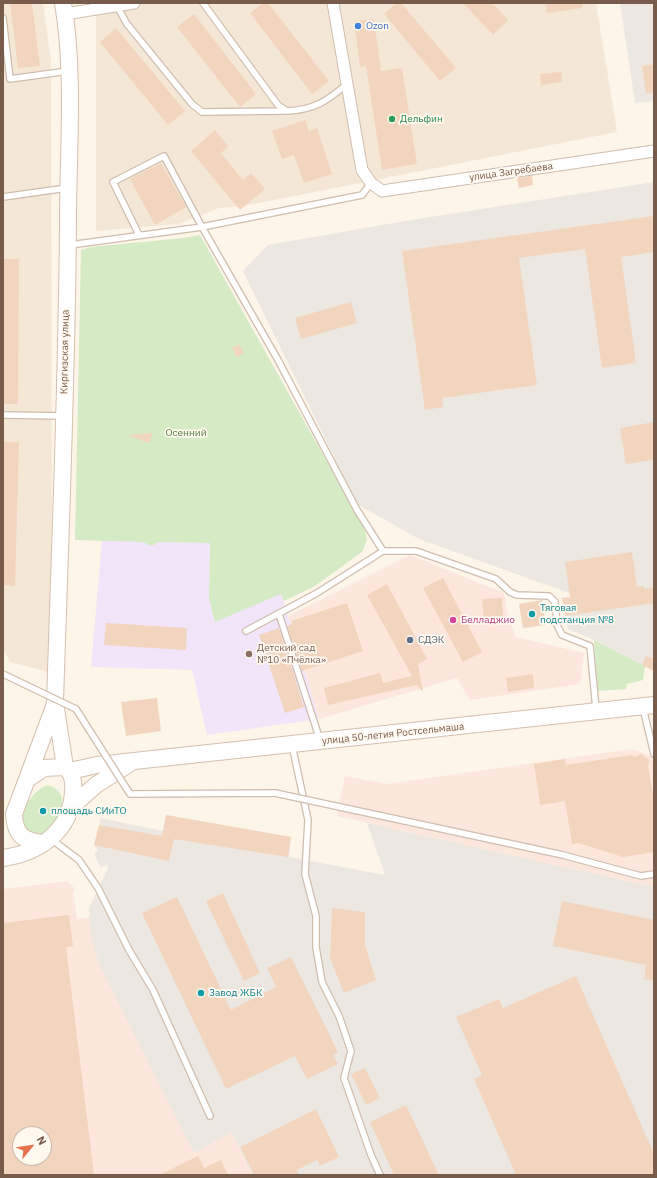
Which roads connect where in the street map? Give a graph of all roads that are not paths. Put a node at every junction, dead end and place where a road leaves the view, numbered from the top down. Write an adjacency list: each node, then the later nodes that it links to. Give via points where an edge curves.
1 (132, 3): 4 (street)
2 (203, 3): 9 (lane, via 278,105)
3 (333, 3): 8 (street)
4 (117, 6): 5 (street); 9 (lane, via 127,24 192,104 202,112)
5 (64, 8): 7 (main road, Киргизская улица)
6 (3, 18): 7 (lane, via 10,79)
7 (68, 71): 12 (main road, Киргизская улица)
8 (346, 84): 9 (lane, via 330,99 314,107); 11 (street, via 362,170)
9 (287, 111)
10 (654, 150): 11 (street, улица Загребаева, via 382,191)
11 (371, 183): 14 (lane, via 362,195)
12 (68, 188): 13 (lane); 16 (main road, Киргизская улица)
13 (3, 196)
14 (202, 227): 15 (lane); 15 (lane, via 164,156 113,182); 19 (lane, via 278,360 357,510)
15 (139, 235): 16 (lane)
16 (68, 245): 18 (main road, Киргизская улица)
17 (3, 415): 18 (lane)
18 (64, 416): 23 (main road, Киргизская улица)
19 (383, 551): 20 (lane); 25 (lane, via 416,551 496,579 517,595 549,596 555,602 557,625 562,635 590,646)
20 (279, 614): 21 (lane); 26 (lane)
21 (246, 631)
22 (3, 674): 37 (lane, bridge, via 76,709 130,794 275,793 563,855 641,876)
23 (55, 702): 30 (main road); 31 (main road)
24 (648, 706): 25 (main road, улица 50-летия Ростсельмаша); 28 (lane)
25 (596, 712): 26 (main road, улица 50-летия Ростсельмаша)
26 (321, 742): 27 (main road, улица 50-летия Ростсельмаша)
27 (292, 745): 29 (main road, улица 50-летия Ростсельмаша); 39 (lane, via 308,820 305,874 316,916 316,947 322,982 339,1016 352,1051 344,1078 370,1155)
28 (654, 754)
29 (132, 763): 30 (main road, улица 50-летия Ростсельмаша); 32 (main road, via 96,785)
30 (68, 769): 31 (main road, via 44,768); 32 (main road, via 74,784)
31 (29, 778): 33 (main road)
32 (71, 808): 35 (main road, via 58,832)
33 (14, 814): 34 (main road); 35 (main road, via 18,832 23,838 29,842)
34 (3, 826)
35 (47, 841): 36 (main road, via 15,856); 38 (lane, via 80,860 98,888 129,950 153,990)
36 (3, 858)
37 (654, 874)
38 (210, 1116)
39 (380, 1175)

